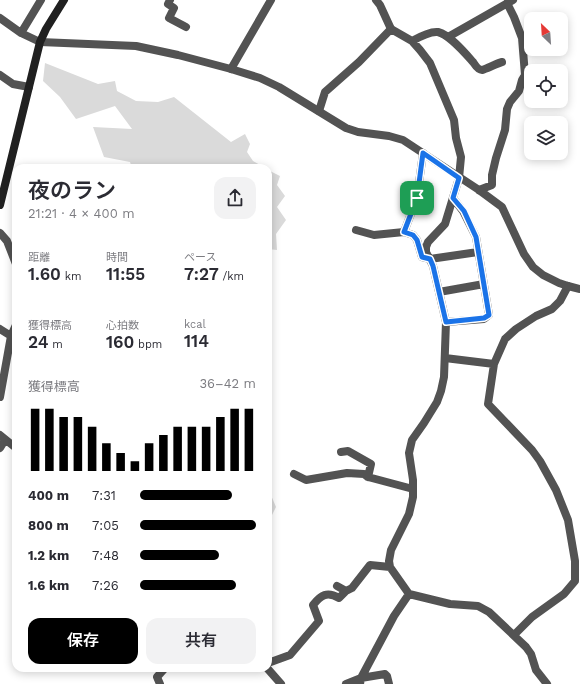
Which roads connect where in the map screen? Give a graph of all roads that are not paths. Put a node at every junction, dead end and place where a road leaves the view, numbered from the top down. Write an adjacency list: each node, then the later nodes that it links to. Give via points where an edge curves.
1 (64, 0): 13 (main road)
2 (170, 0): 8 (street, via 168,4 174,8 169,18)
3 (272, 0): 16 (street)
4 (376, 0): 9 (street)
5 (38, 1): 10 (street)
6 (510, 2): 11 (street); 15 (street, via 522,38)
7 (0, 18): 10 (street)
8 (186, 27)
9 (392, 29): 12 (street); 20 (street, via 325,92)
10 (21, 33): 13 (street)
11 (448, 37): 12 (street, via 439,32 432,32); 14 (street, via 482,70)
12 (412, 41): 22 (street, via 430,63 454,120 461,157)
13 (40, 42): 16 (street, via 136,46); 19 (main road)
14 (502, 62)
15 (526, 64)
16 (231, 69): 20 (street, via 260,78)
17 (0, 75): 19 (street, via 13,84)
18 (524, 78): 23 (street, via 507,109 505,130 496,158 492,185)
19 (29, 87): 25 (main road)
20 (319, 111): 21 (street, via 346,128 403,140)
21 (423, 153): 22 (street); 27 (street, via 417,198)
22 (459, 178): 23 (street); 24 (street)
23 (479, 190): 33 (street, via 502,207 524,254 533,267 542,275)
24 (453, 198): 29 (street, via 464,211 476,237); 31 (street, via 445,224 426,247)
25 (0, 205)
26 (356, 230): 27 (street, via 374,235)
27 (404, 232): 31 (street, via 413,235 422,257)
28 (0, 233): 30 (street, via 7,241)
29 (478, 252): 31 (street); 32 (street)
30 (12, 254)
31 (430, 259): 35 (street)
32 (484, 284): 35 (street); 36 (street, via 489,315 484,318)
33 (568, 286): 34 (street); 40 (street, via 552,309 536,316 505,339)
34 (580, 289)
35 (439, 292): 36 (street)
36 (446, 322): 39 (street)
37 (0, 329): 38 (street)
38 (12, 336): 41 (street)
39 (445, 358): 40 (street); 47 (street, via 444,377 437,402 412,440 409,453)
40 (494, 364): 52 (street, via 488,404 540,461 556,490 568,520 575,561 575,581 564,594 532,617)
41 (0, 397)
42 (10, 441): 43 (street)
43 (0, 448)
44 (341, 452): 46 (street, via 348,450 371,464)
45 (294, 474): 46 (street, via 306,480 347,473 364,474)
46 (368, 477): 47 (street)
47 (413, 489): 48 (street, via 409,514 391,550)
48 (390, 567): 50 (street, via 370,566 352,588); 51 (street)
49 (337, 586): 50 (street)
50 (346, 590): 53 (street, via 339,598 325,595 318,598 314,605 319,621 290,655)
51 (409, 594): 52 (street, via 450,604 478,606 489,612); 56 (street, via 394,616)
52 (514, 635): 61 (street, via 531,654 536,670)
53 (272, 662)
54 (162, 672): 58 (street, via 158,677)
55 (270, 672): 57 (street)
56 (361, 681): 59 (street); 60 (street, via 385,674)
57 (279, 683)
58 (160, 684)
59 (346, 684)
60 (390, 684)
61 (547, 684)

